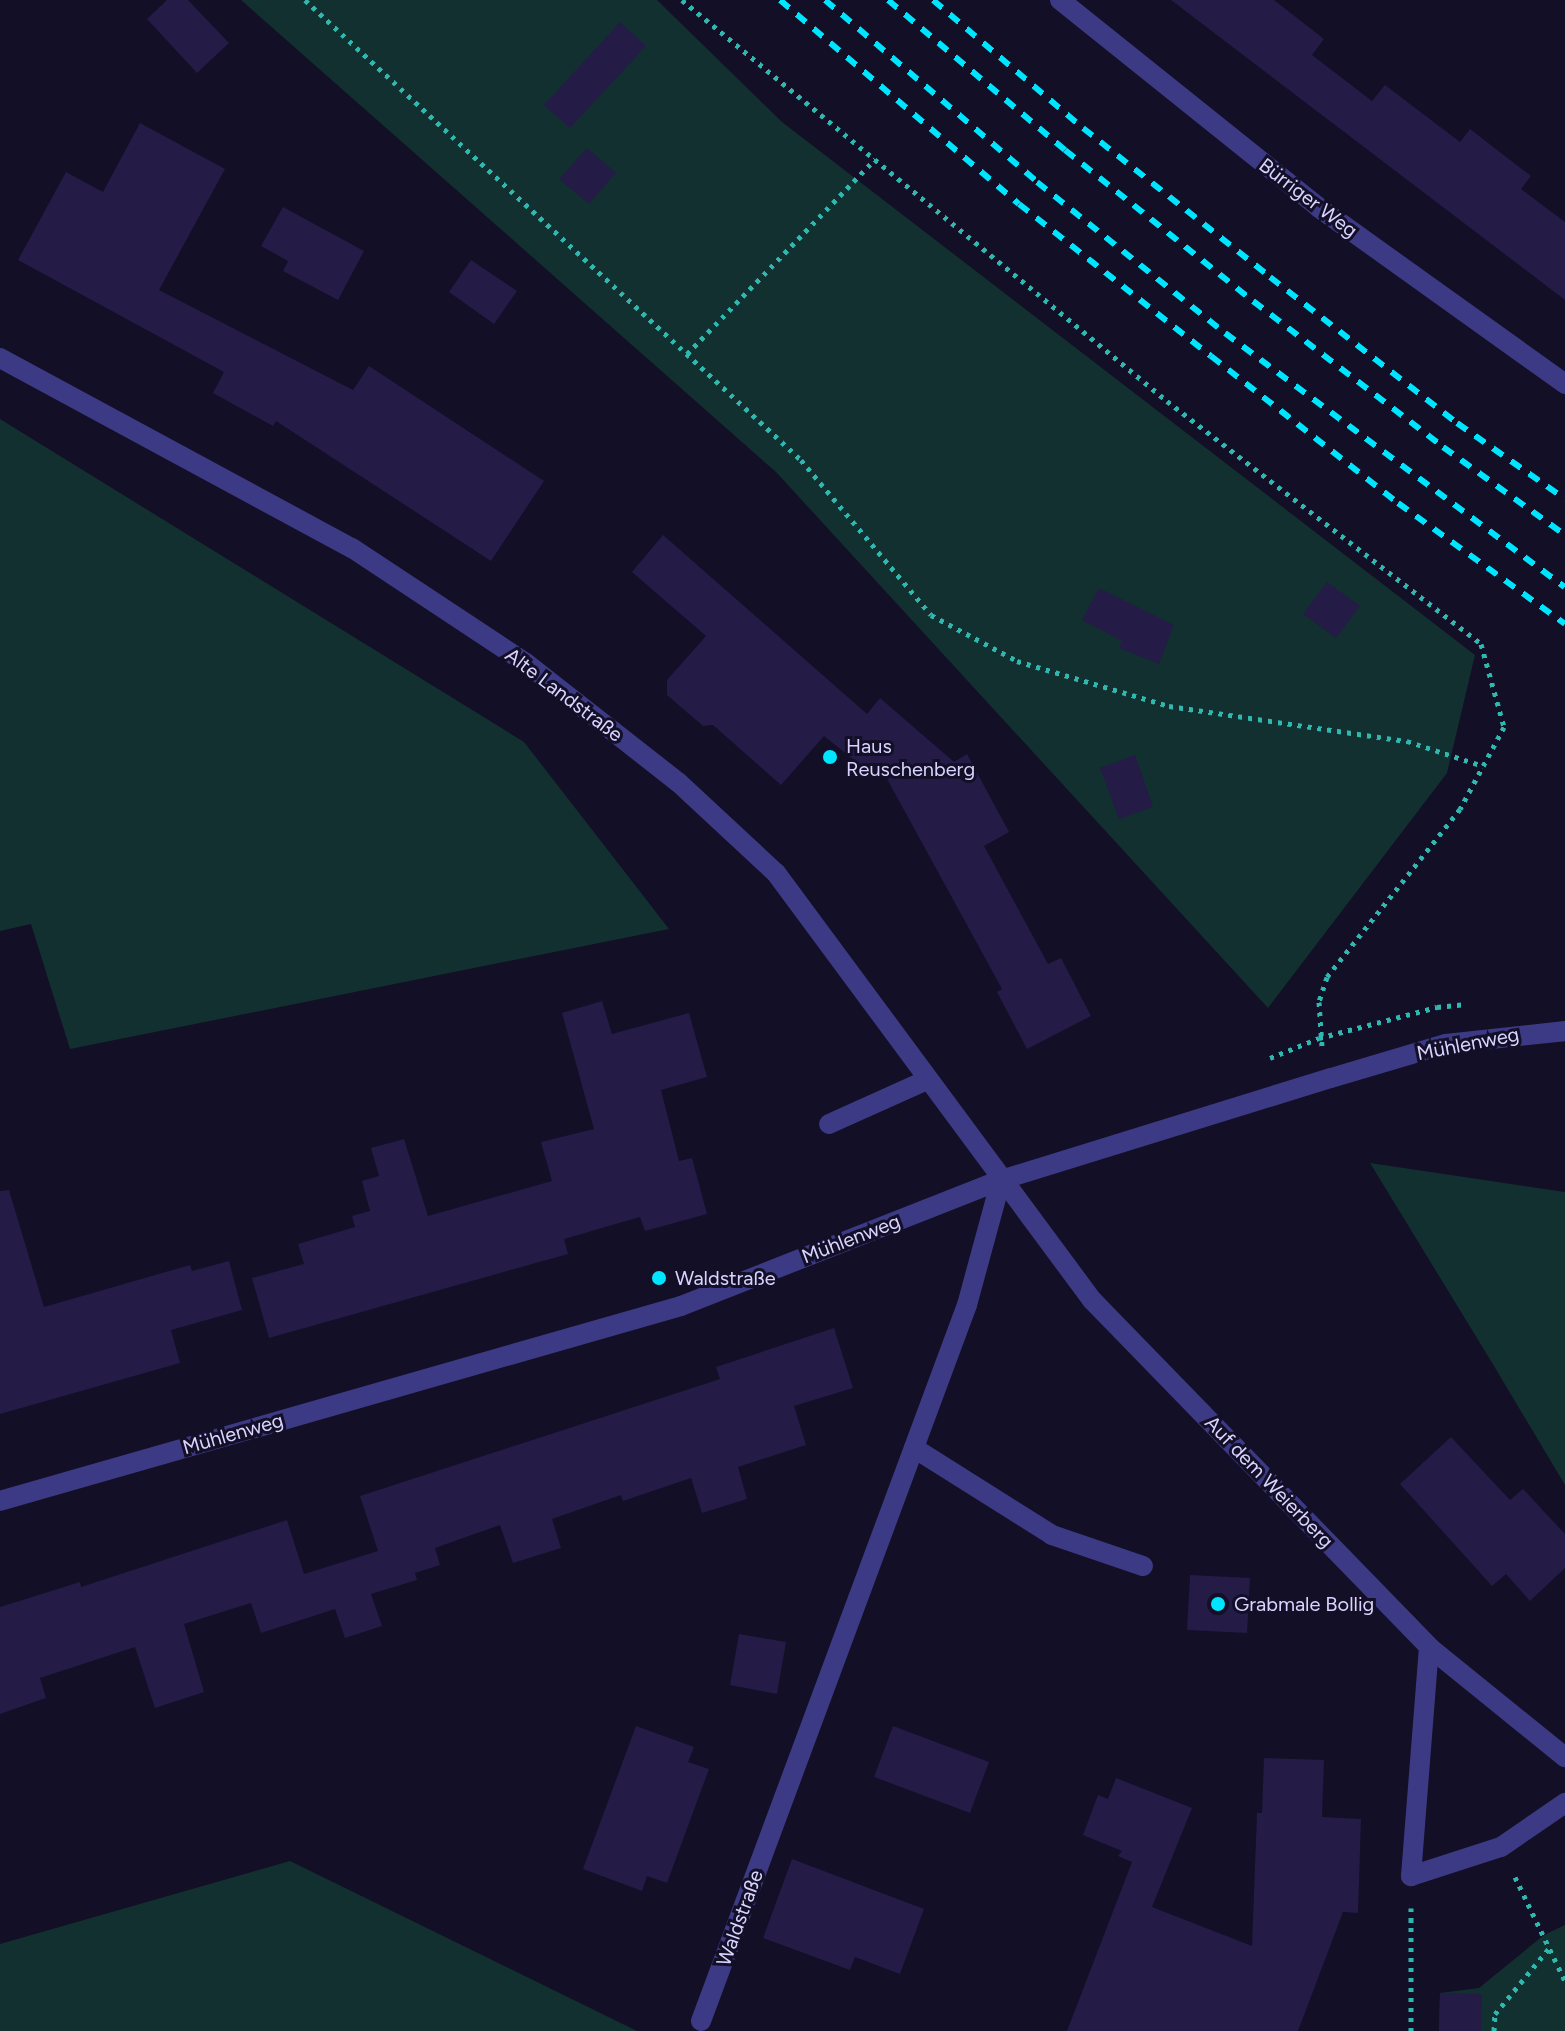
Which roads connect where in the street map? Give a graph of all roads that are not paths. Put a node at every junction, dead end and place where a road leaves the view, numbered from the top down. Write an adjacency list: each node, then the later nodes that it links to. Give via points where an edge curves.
1 (1060, 0): 3 (street, Bürriger Weg, via 1318,207)
2 (0, 358): 5 (street, Alte Landstraße, via 352,548 526,663 667,772 776,873)
3 (1565, 384)
4 (1565, 1031): 7 (street, Mühlenweg, via 1446,1044)
5 (927, 1080): 6 (street); 7 (street, Alte Landstraße)
6 (829, 1124)
7 (1001, 1180): 8 (street, Waldstraße, via 967,1305); 9 (street, Mühlenweg, via 681,1306); 11 (street, Auf dem Weierberg, via 1092,1300)
8 (914, 1448): 10 (street, via 1052,1535); 14 (street, Waldstraße)
9 (0, 1501)
10 (1143, 1566)
11 (1429, 1647): 12 (street, Auf dem Weierberg); 13 (street, via 1411,1876 1501,1847)
12 (1565, 1757)
13 (1565, 1803)
14 (701, 2021)

